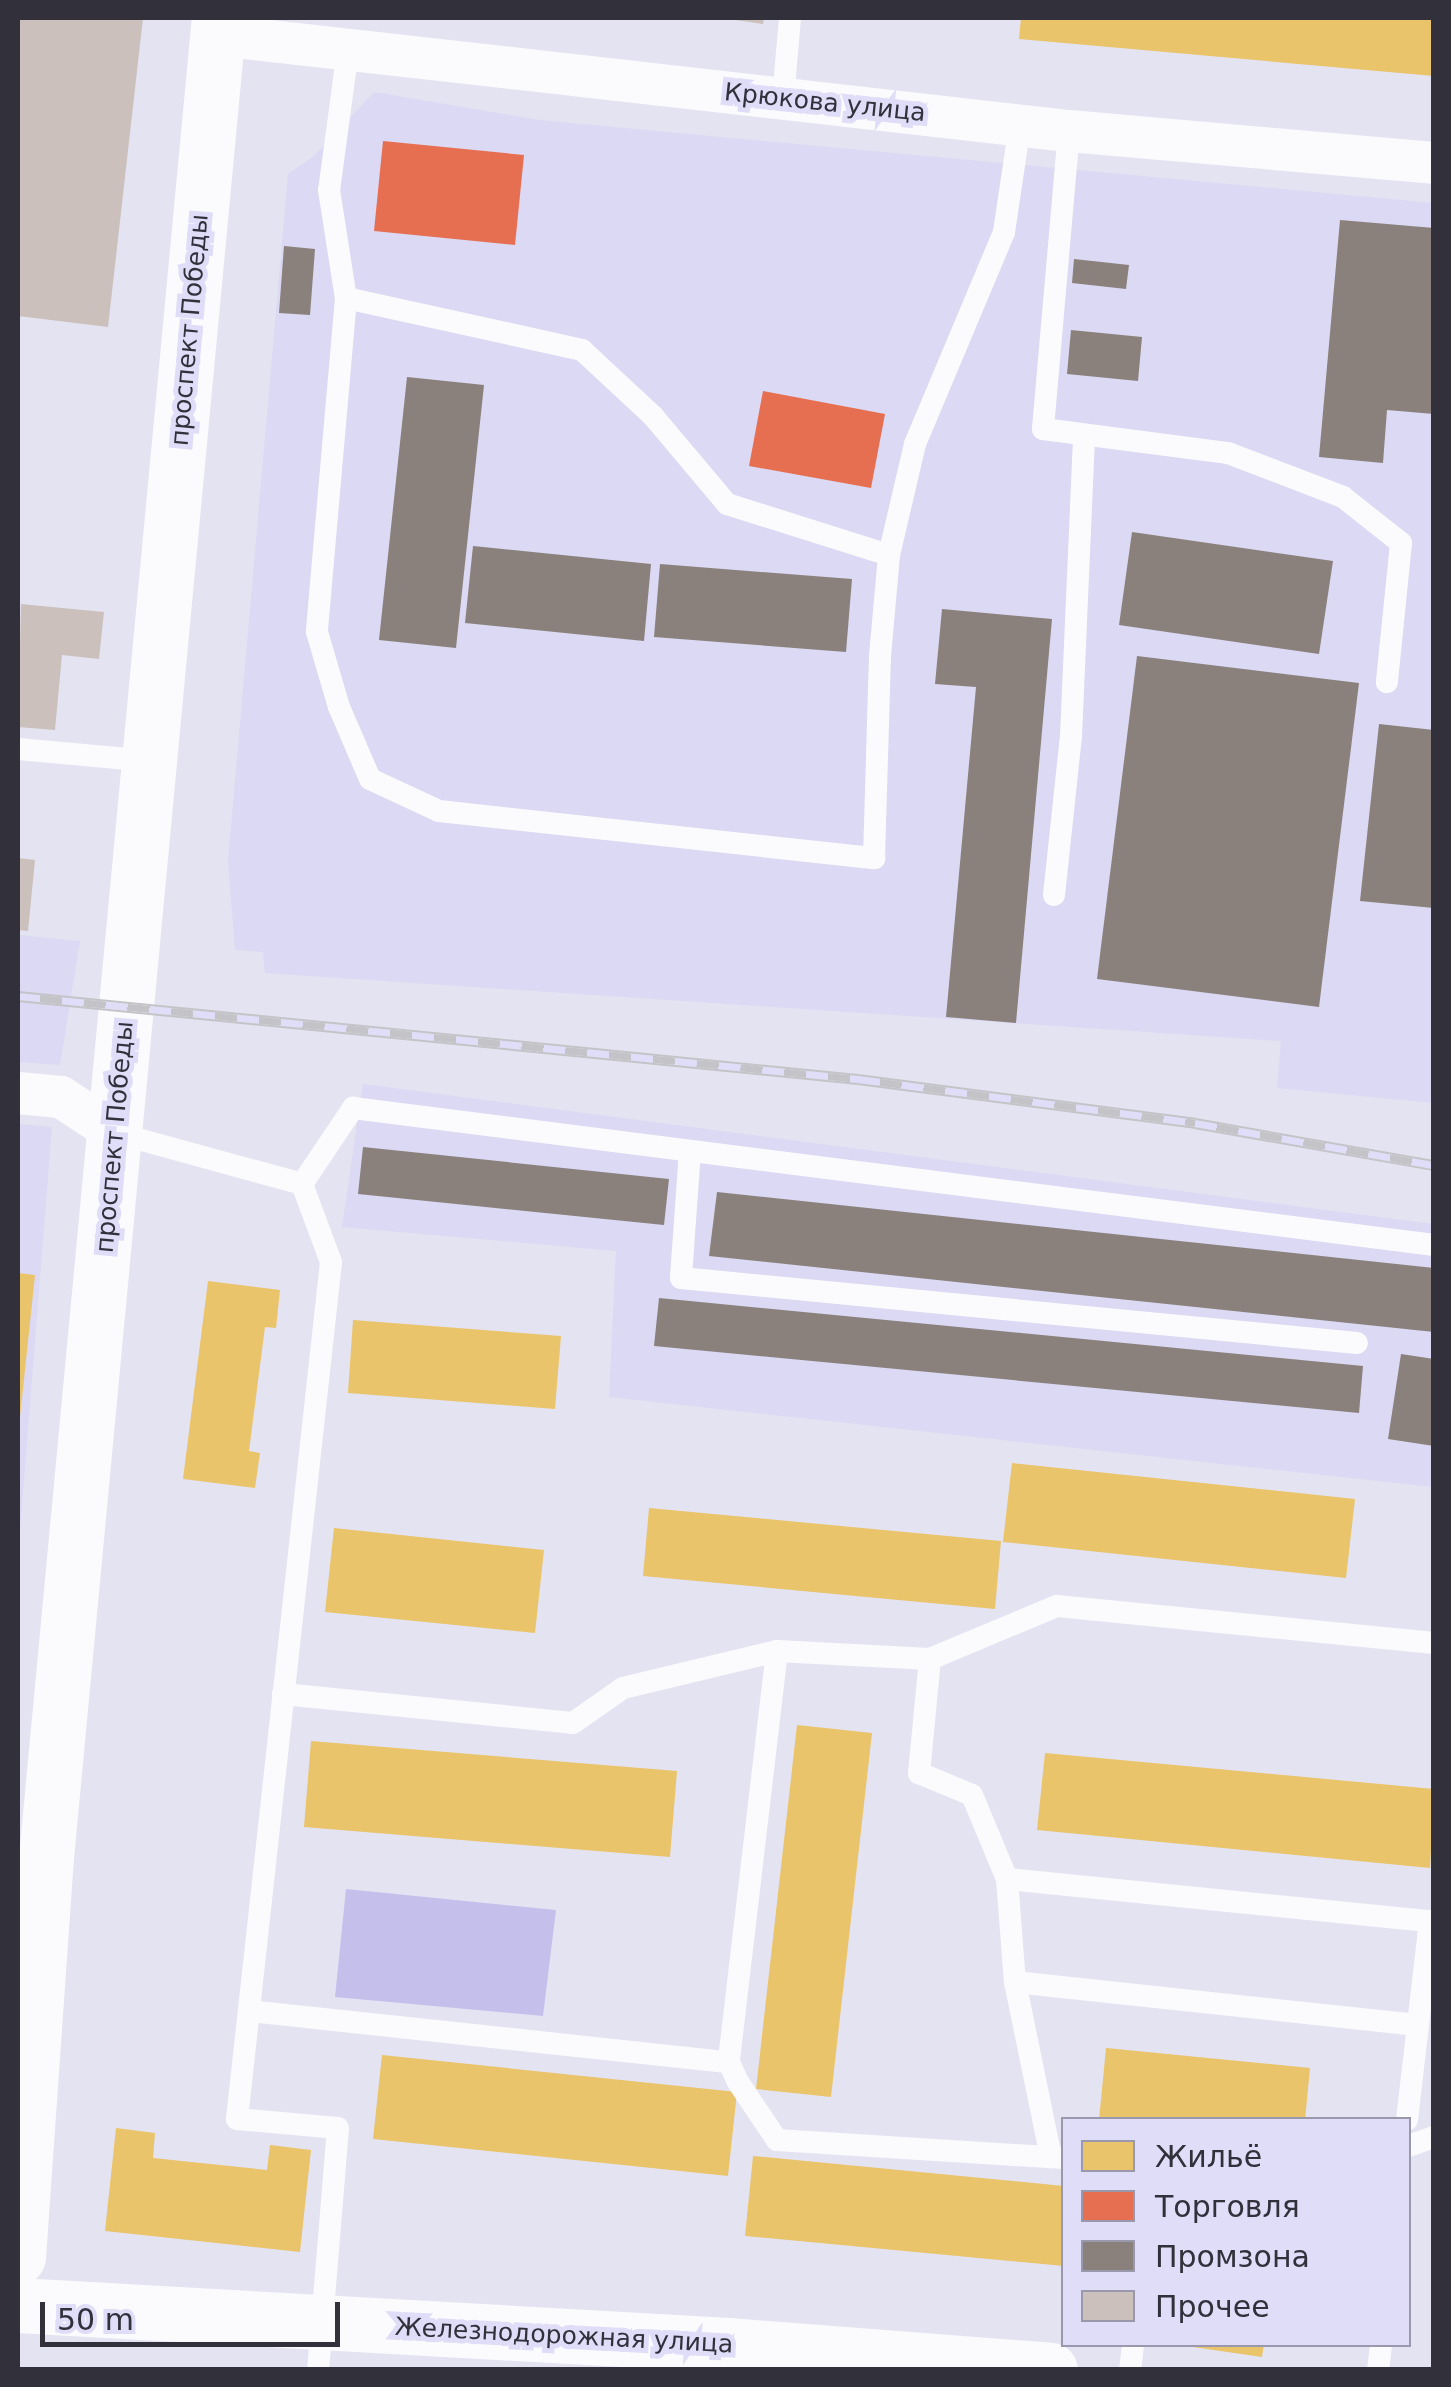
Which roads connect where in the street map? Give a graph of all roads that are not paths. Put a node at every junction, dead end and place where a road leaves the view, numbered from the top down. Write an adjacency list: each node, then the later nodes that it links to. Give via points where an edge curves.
1 (790, 18): 4 (lane)
2 (218, 26): 3 (street, Крюкова улица); 13 (main road, проспект Победы)
3 (348, 50): 4 (street, Крюкова улица); 8 (lane, via 329,190)
4 (783, 98): 5 (street, Крюкова улица)
5 (1020, 124): 6 (street, Крюкова улица); 10 (lane, via 1004,232 914,444)
6 (1069, 131): 7 (street, Крюкова улица); 9 (lane, via 1044,429)
7 (1434, 162)
8 (346, 298): 10 (lane, via 582,350 652,416 727,504); 10 (lane, via 316,632 370,780 439,812 874,858)
9 (1084, 436): 11 (lane, via 1228,454 1342,497 1400,542); 14 (lane, via 1071,736)
10 (889, 555)
11 (1387, 682)
12 (18, 748): 13 (lane)
13 (149, 761): 16 (main road, проспект Победы)
14 (1054, 895)
15 (18, 1094): 16 (street, via 61,1097)
16 (116, 1133): 18 (lane); 25 (main road, проспект Победы)
17 (690, 1151): 18 (lane, via 353,1108); 19 (lane); 20 (lane, via 681,1278)
18 (302, 1184): 24 (lane, via 331,1262)
19 (1434, 1245)
20 (1358, 1343)
21 (1434, 1643): 23 (lane, via 1057,1606)
22 (777, 1651): 23 (lane); 24 (lane, via 622,1688 574,1723); 30 (lane)
23 (930, 1660): 26 (lane, via 919,1773 972,1795)
24 (283, 1694): 28 (lane)
25 (32, 1856): 33 (main road, проспект Победы)
26 (1007, 1879): 27 (lane); 29 (lane, via 1430,1921)
27 (1015, 1982): 29 (lane); 32 (lane)
28 (249, 2012): 30 (lane); 35 (lane, via 237,2119 338,2128)
29 (1418, 2025): 31 (lane)
30 (729, 2062): 32 (lane, via 777,2140)
31 (1407, 2117)
32 (1057, 2158)
33 (18, 2257)
34 (18, 2305): 35 (main road, Железнодорожная улица)
35 (320, 2346): 36 (main road, Железнодорожная улица, via 728,2345)
36 (1050, 2370)

